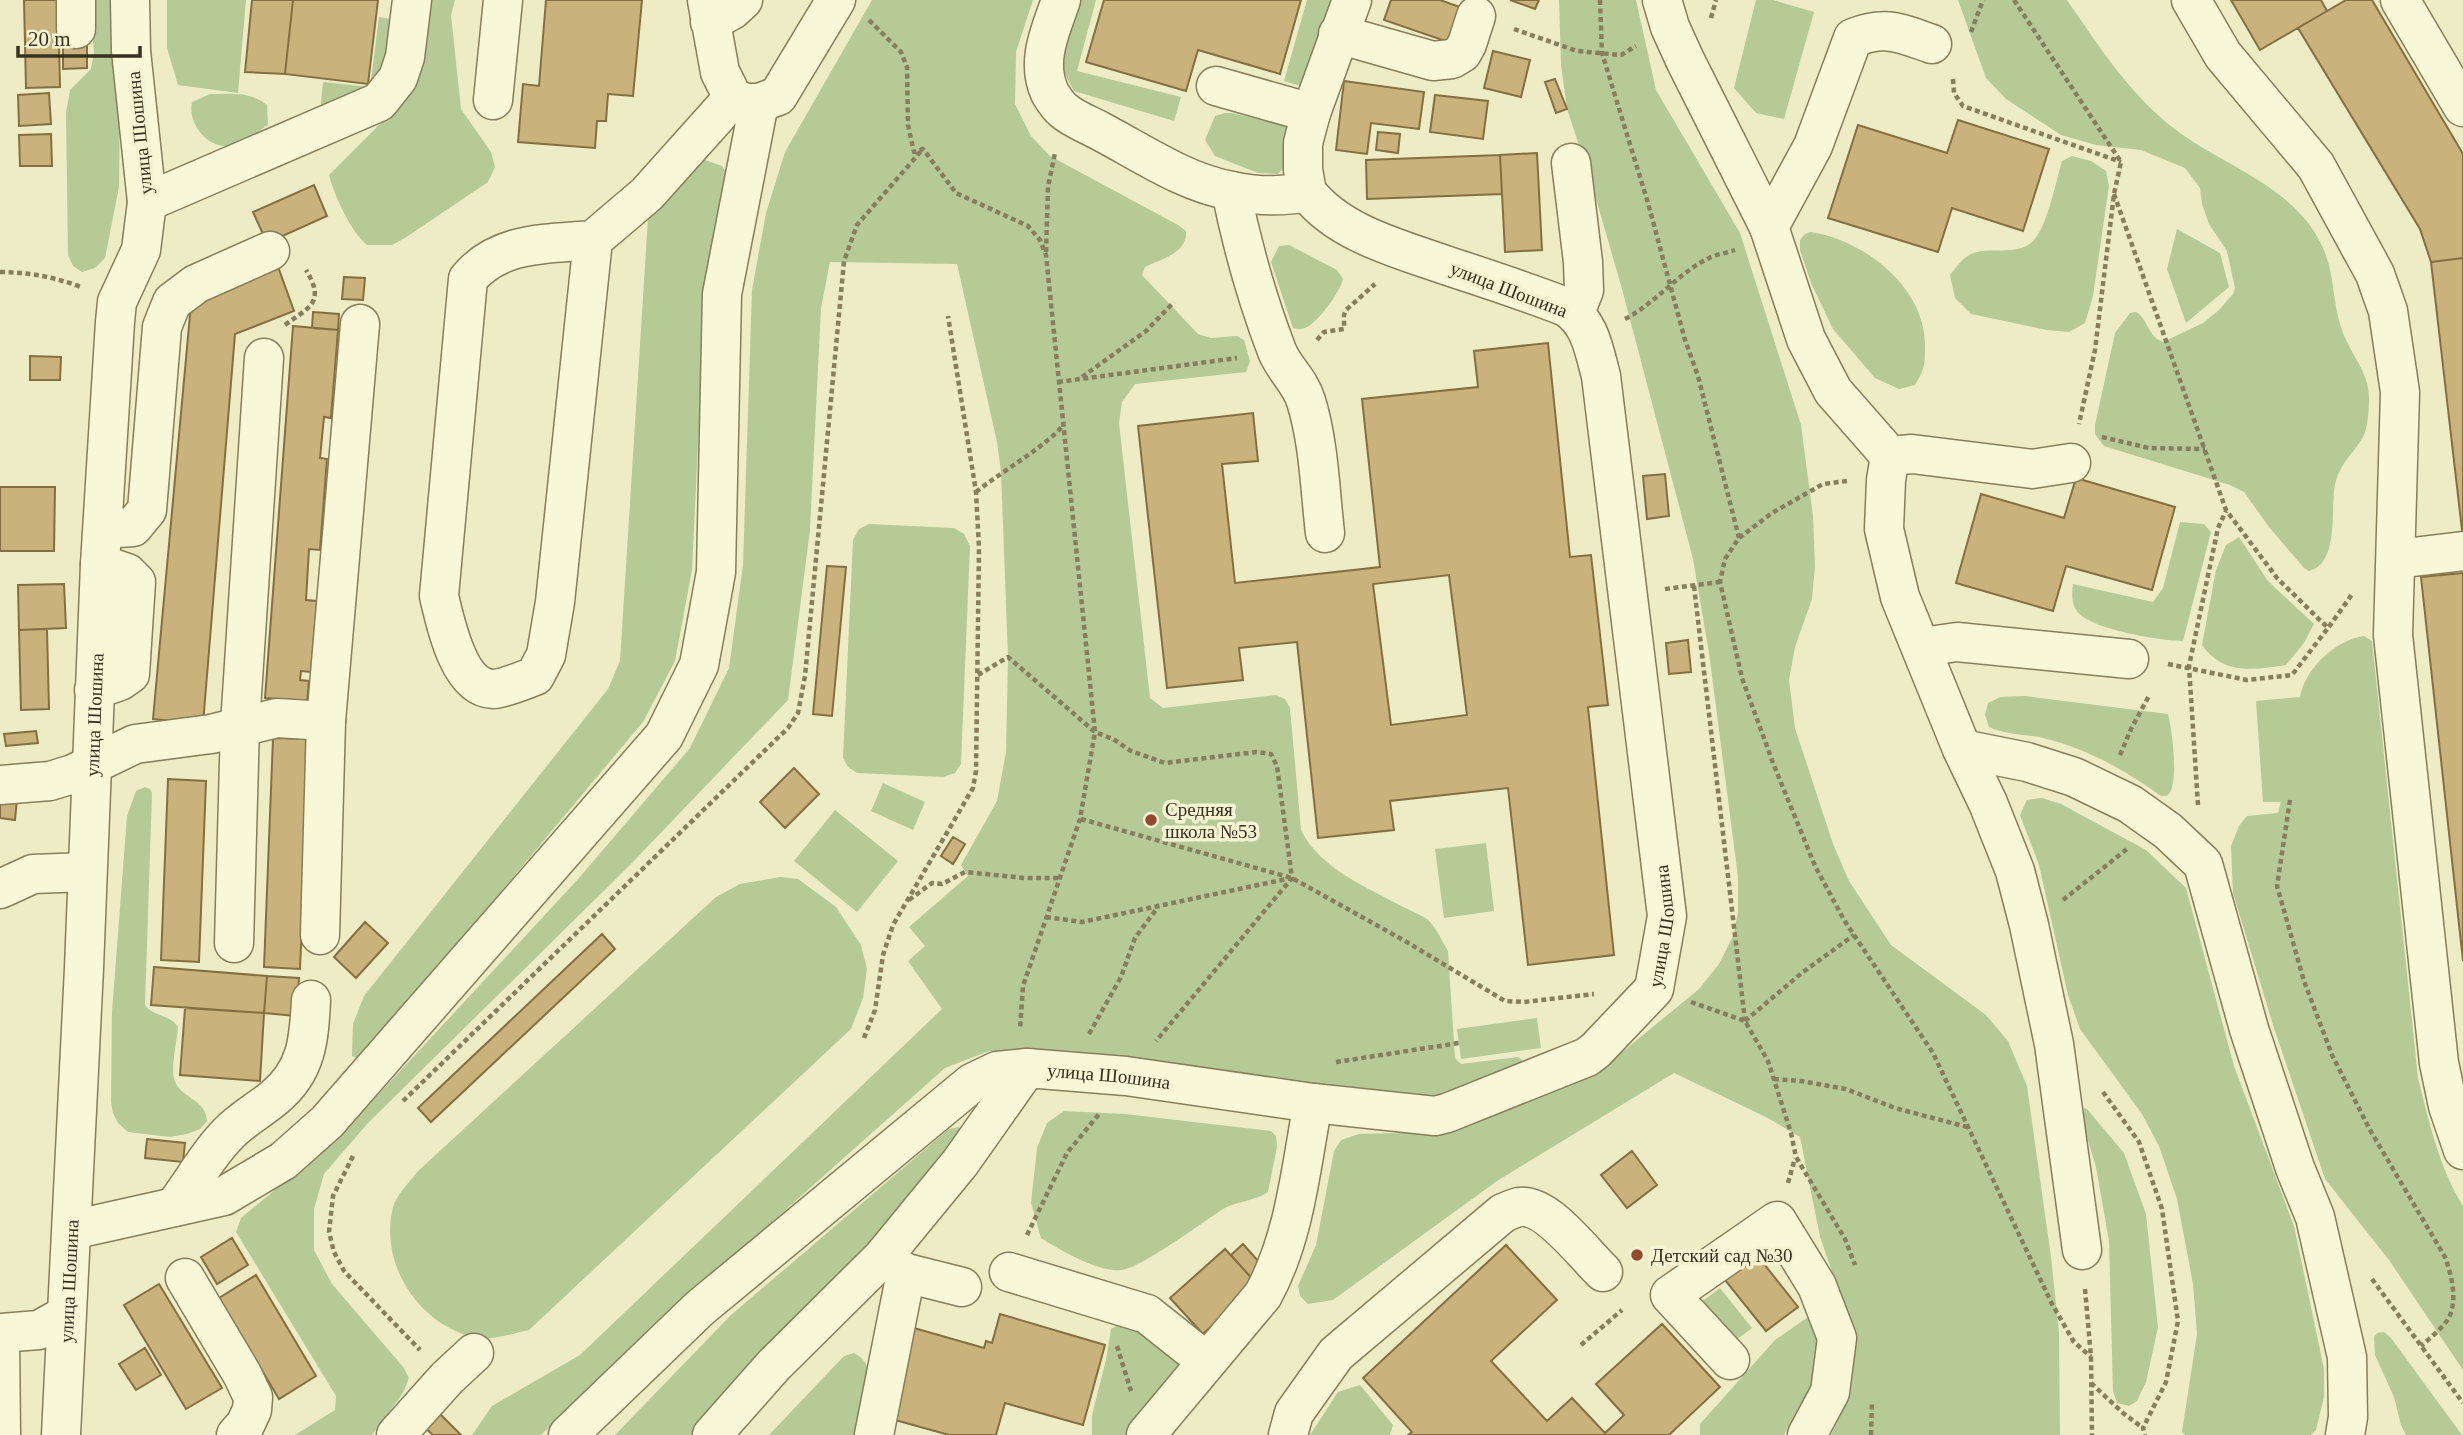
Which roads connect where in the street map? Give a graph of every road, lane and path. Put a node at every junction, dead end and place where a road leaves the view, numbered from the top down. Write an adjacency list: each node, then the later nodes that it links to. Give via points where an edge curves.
1 (130, 0): 30 (street, улица Шошина)
2 (412, 0): 30 (street, via 402,68 379,102)
3 (503, 0): 20 (street)
4 (743, 0): 12 (street, via 732,10)
5 (1061, 0): 23 (street, via 1044,54 1044,74)
6 (1600, 0): 17 (path)
7 (1983, 0): 16 (path)
8 (2014, 0): 25 (path)
9 (2191, 0): 59 (street, via 2223,55 2316,166 2375,274 2388,311 2400,392)
10 (2400, 0): 22 (street)
11 (850, 7): 21 (street, via 778,96); 35 (path, via 901,52 907,67 908,125 914,152 923,149 956,192 1028,226)
12 (708, 11): 21 (street, via 720,72)
13 (1666, 13): 17 (path, via 1620,55); 31 (street)
14 (1476, 16): 15 (street, via 1462,53 1433,61); 17 (path, via 1577,51)
15 (1345, 17): 24 (street)
16 (1970, 36)
17 (1602, 53): 37 (path)
18 (1944, 57): 25 (path, via 1954,93 1963,106); 31 (street, via 1895,31 1873,30 1853,38 1813,146)
19 (1216, 86): 24 (street)
20 (493, 100)
21 (746, 101): 32 (street); 108 (street, via 722,294 716,572 699,665 663,736 327,1122 283,1160 224,1196)
22 (2463, 107)
23 (1063, 111): 27 (street, via 1165,166); 35 (path, via 1048,187)
24 (1311, 113): 28 (street, via 1303,143)
25 (2121, 162): 29 (path)
26 (1571, 163): 42 (street, via 1583,262)
27 (1231, 191): 28 (street, via 1289,196); 55 (street, via 1242,245 1278,354 1307,402)
28 (1307, 192): 34 (street, улица Шошина, via 1329,214)
29 (2114, 194): 49 (path, via 2095,350); 50 (path)
30 (147, 202): 38 (street, улица Шошина, via 141,250)
31 (1771, 232): 37 (path, via 1709,258); 51 (street, via 1806,339 1840,399)
32 (593, 240): 32 (street, via 520,246 480,264 468,279 439,596 449,637 465,672 493,689 535,676 546,654)
33 (270, 250): 44 (path, via 281,250 299,260 314,286 315,298 311,307 273,339); 57 (street, via 196,284 172,302 162,327 147,510 134,527)
34 (1409, 252): 42 (street, улица Шошина, via 1552,302); 43 (path, via 1346,310 1344,329 1324,332)
35 (1046, 255): 47 (path)
36 (0, 272): 38 (path, via 61,279)
37 (1670, 287): 42 (path, via 1631,316); 56 (path)
38 (117, 302): 57 (street, улица Шошина)
39 (1174, 302): 46 (path, via 1146,331)
40 (948, 316): 53 (path)
41 (360, 324): 71 (street)
42 (1583, 325): 63 (street, улица Шошина, via 1601,376)
43 (1315, 342)
44 (264, 358): 72 (street)
45 (1230, 359): 46 (path)
46 (1080, 378): 47 (path)
47 (1058, 382): 48 (path)
48 (1064, 425): 53 (path, via 1045,444); 73 (path)
49 (2074, 447): 50 (path); 51 (street, via 2032,469 1912,454)
50 (2205, 449): 54 (path)
51 (1890, 456): 65 (street, via 1884,529 1900,597)
52 (1823, 484): 56 (path)
53 (976, 492): 70 (path)
54 (2226, 510): 64 (path, via 2277,578); 67 (path, via 2218,528)
55 (1325, 533)
56 (1739, 538): 60 (path, via 1725,559)
57 (101, 547): 75 (street, улица Шошина)
58 (2463, 551): 59 (street)
59 (2396, 559): 107 (street, via 2393,635 2438,1050 2448,1106)
60 (1720, 582): 62 (path); 91 (path, via 1742,678 1773,763 1815,866)
61 (2358, 585): 64 (path)
62 (1694, 586): 63 (path); 95 (path)
63 (1626, 592): 93 (street, улица Шошина, via 1667,916)
64 (2328, 628): 67 (path, via 2292,675 2247,680)
65 (1922, 647): 69 (street, via 1957,642); 74 (street)
66 (2176, 665): 68 (path)
67 (2189, 666): 81 (path)
68 (2169, 672)
69 (2142, 673): 77 (path, via 2131,729)
70 (978, 675): 73 (path, via 1008,657); 86 (path, via 973,788)
71 (326, 720): 72 (street, via 277,718); 90 (street)
72 (240, 725): 75 (street, via 211,734 135,744); 92 (street)
73 (1096, 732): 79 (path); 84 (path, via 1165,763 1271,754 1277,766)
74 (1962, 749): 77 (street, via 2027,762); 89 (street, via 2015,871)
75 (92, 765): 76 (street, via 50,781); 82 (street, улица Шошина)
76 (0, 785)
77 (2104, 791): 80 (street)
78 (2290, 800): 122 (path, via 2277,887 2304,981 2332,1055 2453,1277 2448,1321)
79 (1080, 819): 83 (path); 84 (path)
80 (2156, 822): 81 (street); 89 (path, via 2107,867)
81 (2203, 864): 142 (street, via 2249,1029 2315,1217 2347,1357)
82 (87, 872): 85 (street, via 33,874); 109 (street, улица Шошина)
83 (1060, 878): 86 (path, via 965,872 942,884 932,883); 88 (path)
84 (1292, 878): 87 (path); 93 (path, via 1505,1001); 102 (path)
85 (0, 889)
86 (907, 902): 96 (path, via 883,955 876,1010)
87 (1158, 906): 88 (path, via 1082,922); 101 (path, via 1135,938 1121,977)
88 (1045, 917): 100 (path, via 1023,986 1019,1025)
89 (2029, 925): 110 (street, via 2054,1044)
90 (320, 935)
91 (1854, 935): 95 (path); 106 (path, via 1933,1053)
92 (234, 943)
93 (1654, 989): 95 (path); 105 (street, улица Шошина, via 1587,1057 1447,1113 1435,1116)
94 (311, 1000): 108 (street, via 309,1042 299,1069 274,1098 229,1132)
95 (1745, 1021): 98 (path)
96 (864, 1038)
97 (1459, 1043): 99 (path)
98 (1768, 1061)
99 (1330, 1063)
100 (1027, 1068): 101 (street, улица Шошина); 111 (street, улица Шошина); 135 (street, via 997,1071 972,1083 700,1308)
101 (1068, 1072): 102 (street, улица Шошина)
102 (1126, 1076): 105 (street, улица Шошина); 112 (path, via 1067,1153)
103 (1774, 1079): 106 (path, via 1846,1089)
104 (2102, 1090): 130 (path, via 2139,1142 2162,1209 2178,1321 2166,1382)
105 (1314, 1103): 126 (street, via 1275,1273 1263,1295)
106 (1967, 1128): 124 (path, via 2052,1304 2074,1342)
107 (2463, 1150)
108 (174, 1207): 109 (street)
109 (72, 1230): 119 (street, улица Шошина)
110 (2082, 1250): 124 (path)
111 (894, 1266): 116 (street); 136 (street, улица Шошина, via 774,1365); 137 (street)
112 (1009, 1272): 117 (street)
113 (1602, 1272): 138 (street, via 1547,1215 1518,1207 1503,1213 1336,1354 1294,1413)
114 (2368, 1273): 122 (path)
115 (185, 1278): 133 (street, via 253,1396 252,1410)
116 (962, 1287)
117 (1117, 1303): 126 (street, via 1147,1314); 129 (path, via 1118,1348 1129,1387)
118 (1623, 1309): 121 (path)
119 (66, 1315): 120 (street, via 39,1330); 132 (street, улица Шошина)
120 (0, 1335): 131 (street)
121 (1581, 1345)
122 (2421, 1346): 128 (path)
123 (474, 1353): 134 (street)
124 (2091, 1357): 127 (path)
125 (1730, 1360): 139 (street, via 1670,1295 1777,1221 1817,1286 1837,1338 1830,1392)
126 (1206, 1362): 129 (street)
127 (2091, 1382): 130 (path); 140 (path)
128 (2463, 1403)
129 (1154, 1425)
130 (2143, 1428): 141 (path)
131 (1, 1435)
132 (61, 1435)
133 (236, 1435)
134 (396, 1435)
135 (568, 1435)
136 (712, 1435)
137 (874, 1435)
138 (1288, 1435)
139 (1807, 1435)
140 (2092, 1435)
141 (2145, 1435)
142 (2344, 1435)

